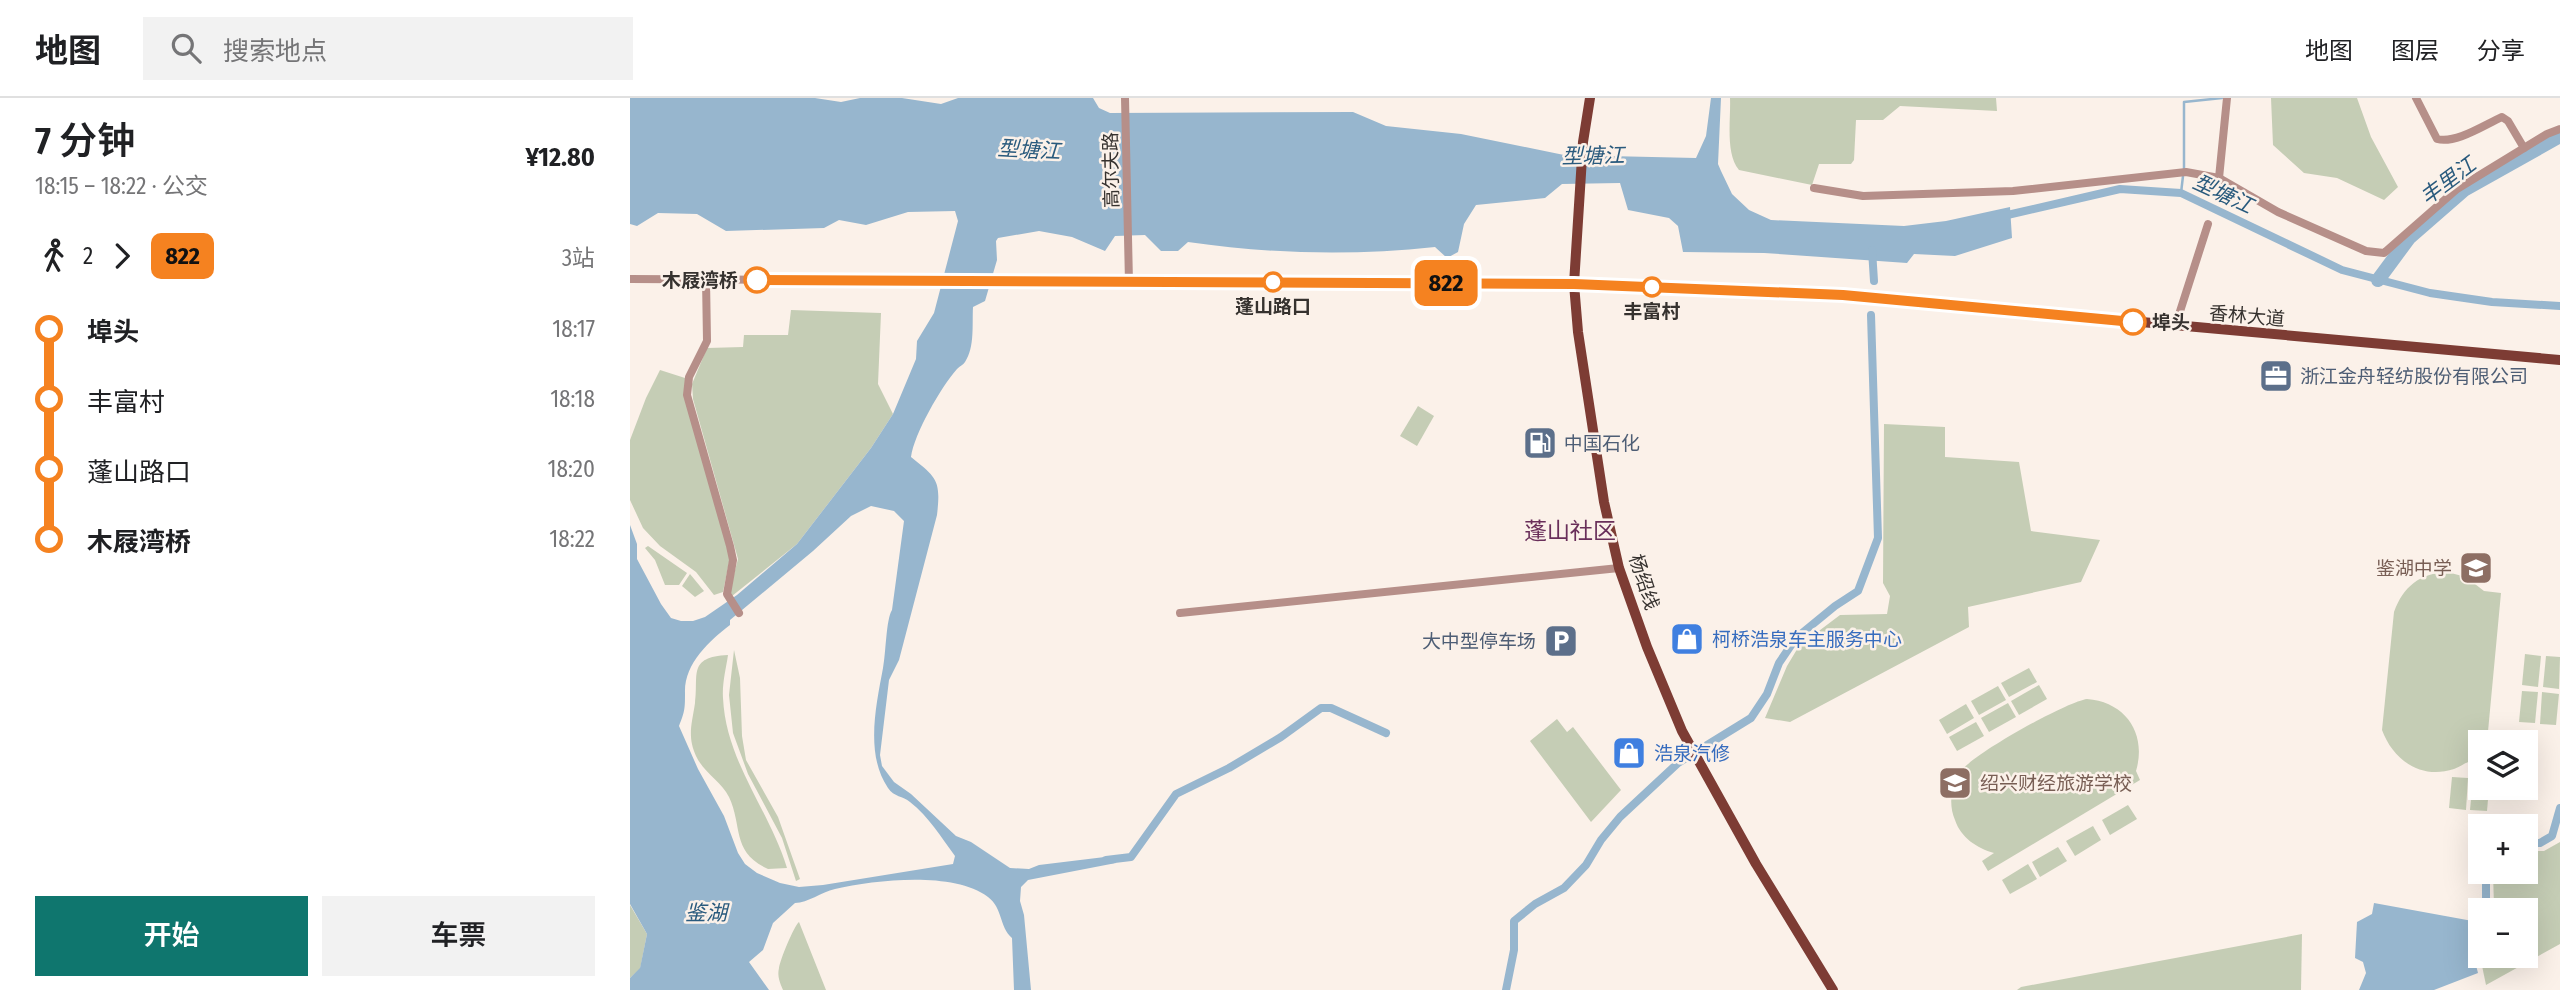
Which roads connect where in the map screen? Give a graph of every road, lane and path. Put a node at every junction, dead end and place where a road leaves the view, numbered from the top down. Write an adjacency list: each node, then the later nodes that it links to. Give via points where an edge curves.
1 (1590, 98): 13 (main road, 杨绍线)
2 (2227, 98): 7 (street)
3 (2416, 98): 6 (street, via 2437,139 2454,138 2502,117)
4 (1125, 101): 12 (street, 高尔夫路)
5 (2560, 129): 6 (street)
6 (2524, 148): 7 (street, via 2457,190 2384,253 2366,251 2278,212)
7 (2219, 178): 8 (street, via 2184,172 2013,191 1863,196)
8 (1814, 188)
9 (2208, 224): 14 (street)
10 (630, 279): 11 (street, 香林大道)
11 (706, 279): 12 (street, 香林大道); 17 (street, via 707,341 689,377 687,395 733,561 727,594)
12 (1129, 283): 13 (street, 香林大道)
13 (1574, 284): 14 (main road, 香林大道, via 1843,295); 16 (main road, 杨绍线, via 1604,502)
14 (2175, 327): 15 (main road, 香林大道)
15 (2560, 360)
16 (1619, 568): 18 (street); 19 (main road, 杨绍线, via 1682,731)
17 (740, 613)
18 (1180, 613)
19 (1833, 990)

